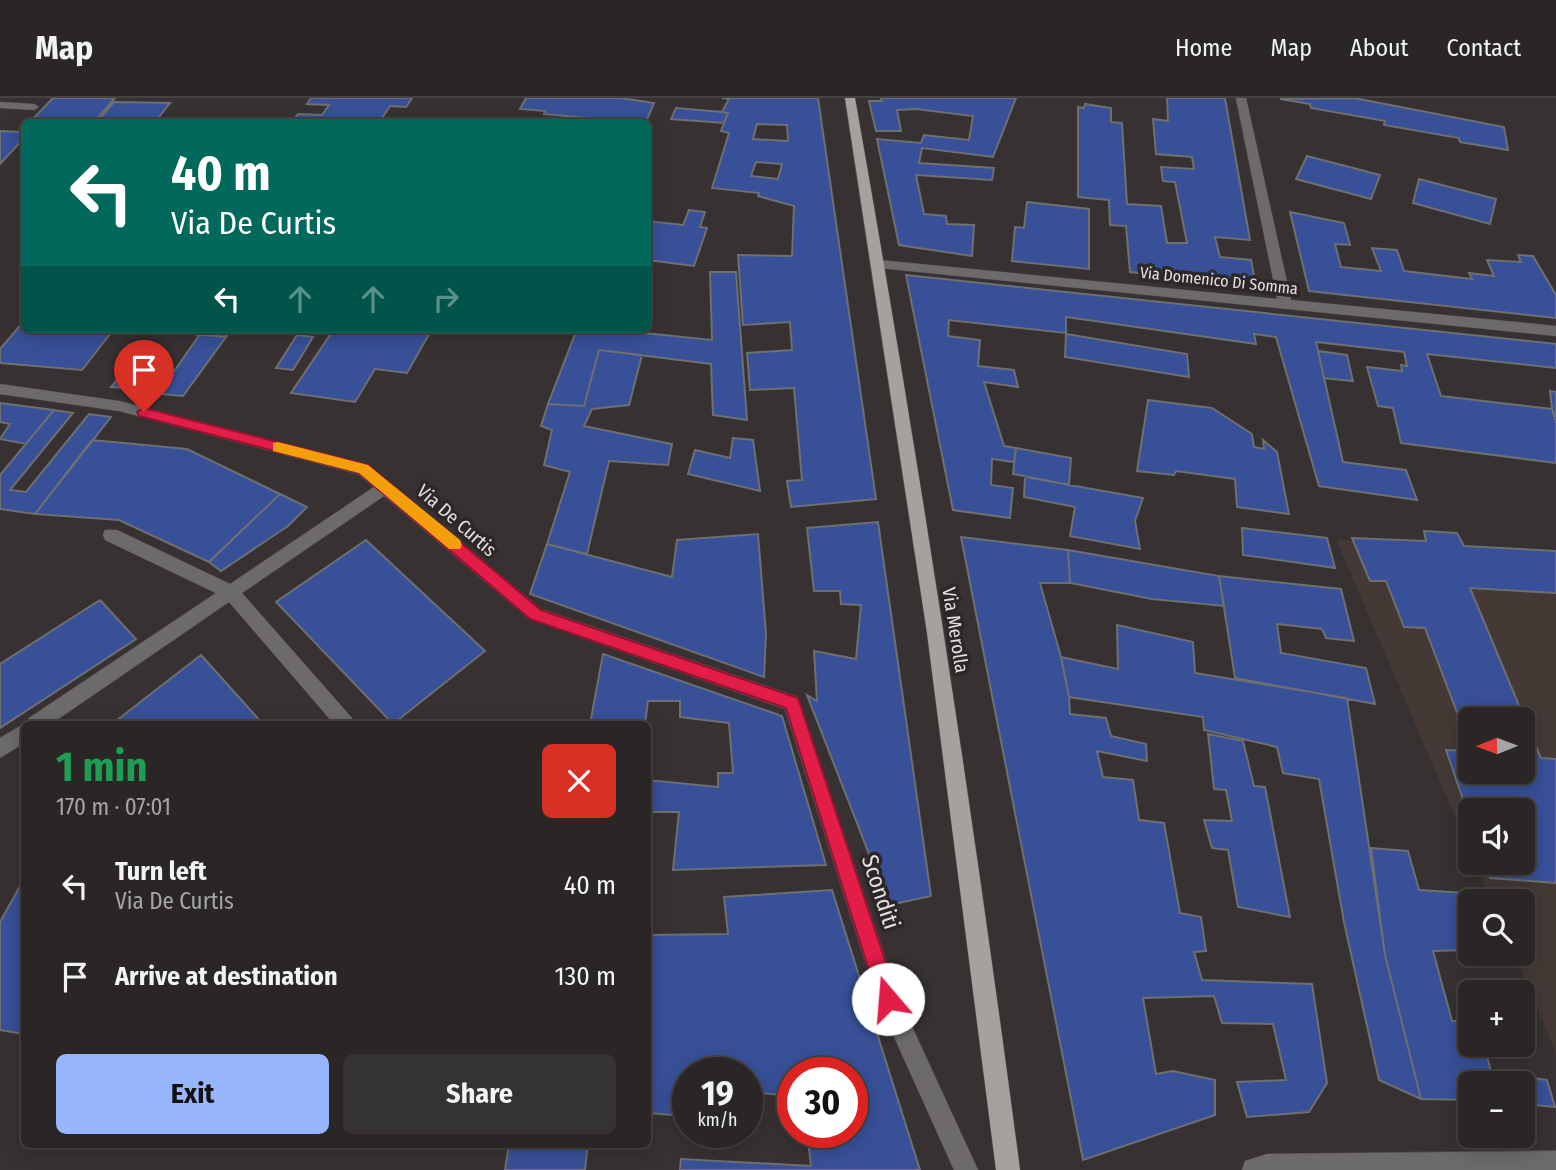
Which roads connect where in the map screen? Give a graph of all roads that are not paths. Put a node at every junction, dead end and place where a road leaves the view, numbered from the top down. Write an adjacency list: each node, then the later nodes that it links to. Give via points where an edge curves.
1 (850, 98): 5 (main road, Via Merolla)
2 (1241, 98): 6 (street)
3 (0, 104): 4 (street)
4 (34, 107)
5 (879, 264): 6 (street, Via Domenico Di Somma); 19 (main road, Via Merolla, via 969,850)
6 (1284, 304): 7 (street, Via Domenico Di Somma)
7 (1556, 331)
8 (0, 389): 9 (street, Via De Curtis, via 132,410 363,469)
9 (386, 487): 11 (street); 12 (street, Via De Curtis, via 535,614)
10 (111, 535): 11 (street)
11 (231, 592): 13 (street); 14 (street)
12 (792, 703): 18 (street, Sconditi, via 888,999)
13 (41, 721)
14 (342, 721)
15 (21, 735): 16 (street)
16 (0, 749)
17 (1556, 1163): 20 (street, via 1266,1166)
18 (966, 1170)
19 (1008, 1170)
20 (1254, 1170)

